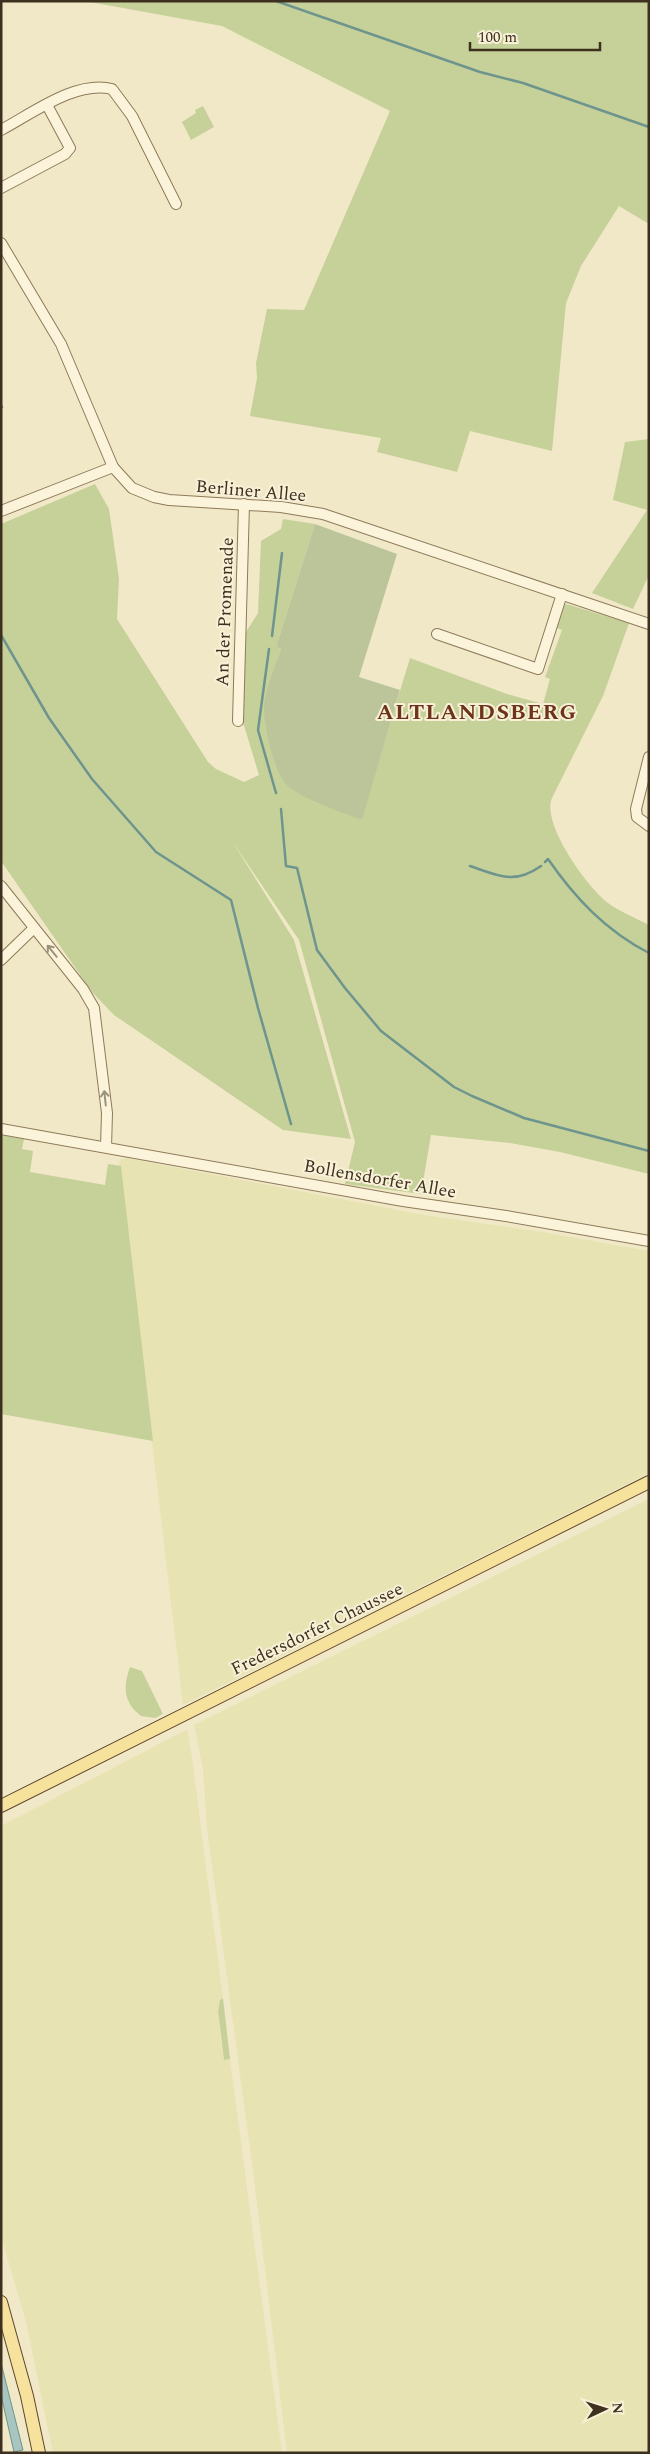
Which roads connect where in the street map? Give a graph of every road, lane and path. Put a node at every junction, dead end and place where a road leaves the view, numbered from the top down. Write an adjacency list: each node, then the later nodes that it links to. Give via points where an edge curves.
1 (47, 105): 2 (street); 3 (street, via 70,148 65,154); 4 (street, via 82,88 112,89 132,116)
2 (1, 130)
3 (1, 188)
4 (176, 204)
5 (1, 243): 6 (street, Berliner Allee, via 61,344)
6 (114, 467): 7 (street, Berliner Allee, via 132,488 154,497); 8 (street)
7 (244, 504): 9 (street, Berliner Allee, via 292,508 341,519); 12 (street, An der Promenade)
8 (1, 511)
9 (562, 594): 10 (street, Berliner Allee); 11 (street, via 538,669)
10 (649, 624)
11 (437, 634)
12 (238, 721)
13 (649, 757): 14 (street, via 637,803 637,817)
14 (649, 826)
15 (1, 886): 16 (street)
16 (34, 928): 17 (street); 19 (street, one-way to 16, via 107,1113 94,1008 83,989)
17 (1, 960)
18 (1, 1129): 19 (street, Bollensdorfer Allee)
19 (106, 1147): 20 (street, Bollensdorfer Allee, via 403,1201)
20 (649, 1241)
21 (649, 1482): 22 (main road, Fredersdorfer Chaussee)
22 (1, 1806)
23 (1, 2302): 24 (main road)
24 (39, 2453)

